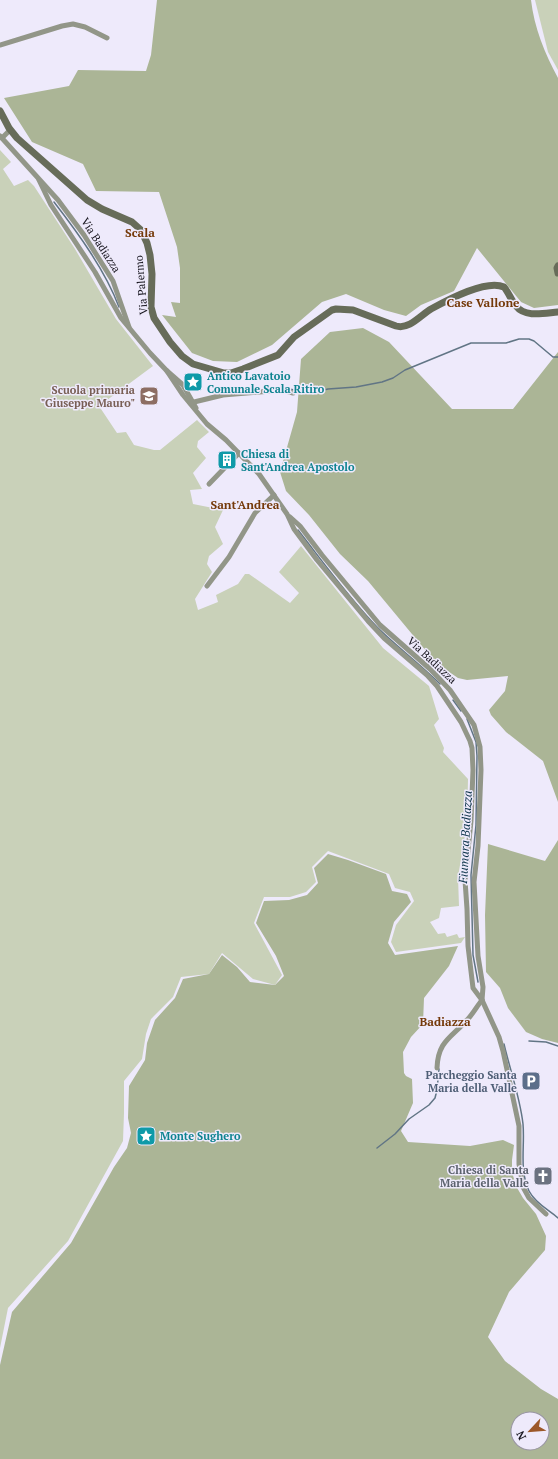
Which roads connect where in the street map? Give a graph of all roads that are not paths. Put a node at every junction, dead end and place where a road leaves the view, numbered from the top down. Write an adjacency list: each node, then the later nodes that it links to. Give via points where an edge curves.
1 (107, 38): 2 (street, via 73,24)
2 (0, 45)
3 (0, 111): 4 (main road, Via Palermo)
4 (10, 130): 5 (street); 6 (main road, Via Palermo)
5 (1, 137): 7 (street, Via Badiazza)
6 (17, 138): 7 (street); 11 (main road, Via Palermo, via 83,197 102,209 132,222 141,230 150,256 152,314 166,337 187,360 205,369 236,372 276,356 294,337 334,309 353,310 403,327 447,301 492,285 504,287 516,307 525,313)
7 (9, 146): 8 (street, Via Badiazza)
8 (39, 180): 12 (street, Via Badiazza, via 51,205 95,272 120,318); 12 (street, Via Badiazza, via 58,200 113,281)
9 (558, 266): 10 (main road)
10 (558, 273)
11 (558, 312)
12 (130, 330): 14 (street, Via Badiazza)
13 (293, 393): 14 (street, via 282,390 258,391)
14 (191, 402): 15 (street, Via Badiazza, via 211,428)
15 (240, 453): 16 (street); 17 (street, Via Badiazza)
16 (209, 484)
17 (274, 495): 18 (street, Via Badiazza); 19 (street, via 254,512 229,557)
18 (286, 514): 20 (street, Via Badiazza, via 300,526 380,624); 21 (street, Via Badiazza, via 317,560 368,621 427,675)
19 (208, 586)
20 (450, 690): 21 (street); 22 (street, Via Badiazza, via 471,720 480,746 479,825 474,882)
21 (443, 695): 22 (street, Via Badiazza, via 461,722 472,748 471,821 465,864 465,891 468,946 474,988)
22 (482, 1000): 23 (street, via 468,1020 440,1049); 24 (street, Via Badiazza, via 503,1051 519,1126 519,1164 522,1181 529,1198)
23 (437, 1068)
24 (546, 1214)

